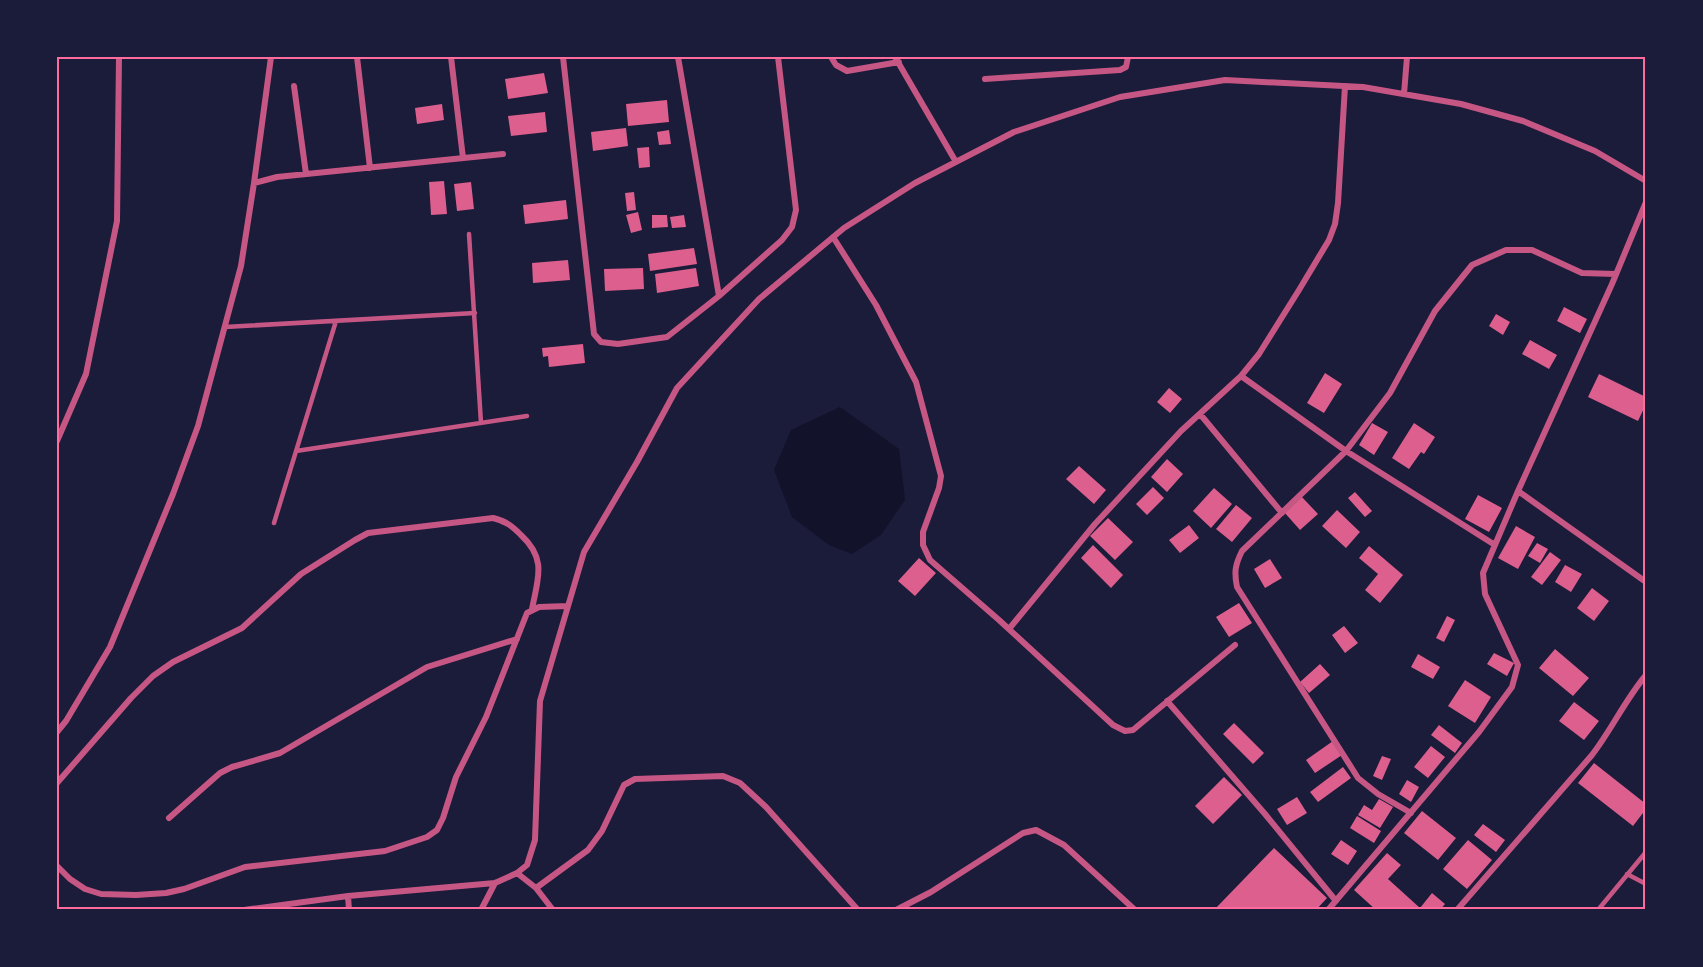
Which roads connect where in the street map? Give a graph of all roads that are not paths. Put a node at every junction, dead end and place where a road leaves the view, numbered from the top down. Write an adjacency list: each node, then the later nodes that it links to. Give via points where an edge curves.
1 (119, 57): 35 (street, via 117,221 86,374)
2 (271, 57): 22 (street)
3 (357, 57): 19 (street)
4 (451, 57): 17 (street)
5 (563, 57): 27 (street, via 594,334 601,342 618,344 667,337)
6 (678, 57): 27 (street)
7 (778, 57): 27 (street, via 796,210 792,227)
8 (831, 57): 11 (street, via 847,71)
9 (1128, 57): 12 (street, via 1126,67 1120,70)
10 (1407, 57): 15 (street)
11 (897, 60): 18 (street)
12 (985, 79)
13 (294, 86): 20 (street)
14 (1345, 86): 15 (street); 18 (street, via 1225,80 1120,97 1014,132); 31 (street, via 1335,224 1259,354)
15 (1404, 94): 21 (street, via 1523,121 1595,151)
16 (503, 154): 17 (street)
17 (463, 158): 19 (street)
18 (956, 162): 25 (street, via 915,183)
19 (370, 168): 20 (street)
20 (306, 174): 22 (street)
21 (1646, 181)
22 (254, 183): 30 (street, via 241,266)
23 (1646, 202): 26 (street)
24 (469, 234): 28 (lane)
25 (833, 237): 43 (street, via 759,299 677,388 584,552); 45 (street, via 876,304 916,382 940,476 922,532 923,545 930,560)
26 (1616, 274): 37 (street, via 1582,273 1532,250 1506,250 1472,265 1435,311 1390,393); 38 (street)
27 (719, 296)
28 (475, 313): 29 (lane); 34 (lane)
29 (336, 321): 30 (lane); 36 (lane)
30 (225, 327): 50 (street, via 198,426 169,505 110,647)
31 (1241, 376): 32 (street); 37 (street)
32 (1200, 414): 39 (street); 45 (street, via 1095,524)
33 (527, 416): 34 (lane)
34 (481, 423): 36 (lane)
35 (57, 441)
36 (296, 451): 40 (lane)
37 (1346, 451): 39 (street); 41 (street)
38 (1518, 491): 41 (street); 42 (street)
39 (1282, 513): 52 (street, via 1242,551 1235,565 1237,587 1358,778)
40 (274, 523)
41 (1495, 545): 52 (street, via 1483,573 1485,594 1518,665 1512,687)
42 (1646, 582)
43 (568, 606): 44 (street); 56 (street, via 540,701 535,840 527,865)
44 (532, 609): 46 (street); 51 (street, via 538,561 534,549 507,522 493,518 368,533 301,574 242,628 153,676)
45 (1008, 629): 49 (street, via 1113,725 1125,731 1133,730)
46 (517, 639): 53 (street, via 428,667 280,753 220,773); 55 (street, via 486,717 456,777 443,818 437,830 427,837 385,851 245,867 166,893 101,894 85,889)
47 (1235, 645): 49 (street)
48 (1646, 675): 71 (street, via 1608,735)
49 (1167, 701): 62 (street)
50 (57, 732)
51 (57, 783)
52 (1411, 813): 62 (street)
53 (169, 818)
54 (1646, 852): 57 (lane)
55 (57, 866)
56 (517, 873): 58 (street); 60 (street)
57 (1627, 874): 59 (lane); 72 (lane)
58 (495, 883): 61 (street); 65 (street)
59 (1646, 884)
60 (536, 888): 66 (street); 67 (street, via 588,850 602,831 624,785 635,779 723,776 740,783 766,807)
61 (348, 896): 63 (street); 64 (street)
62 (1336, 901): 70 (street)
63 (244, 910)
64 (349, 910)
65 (481, 910)
66 (552, 910)
67 (858, 910)
68 (896, 910): 69 (street, via 1023,833 1036,830 1064,845)
69 (1135, 910)
70 (1328, 910)
71 (1457, 910)
72 (1598, 910)

